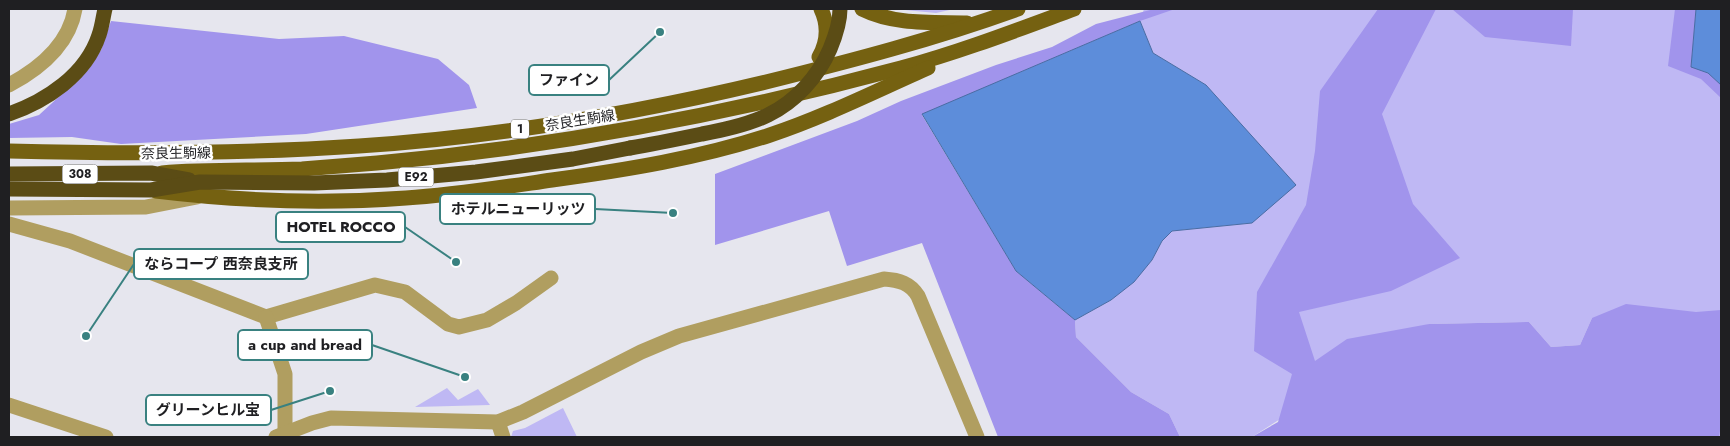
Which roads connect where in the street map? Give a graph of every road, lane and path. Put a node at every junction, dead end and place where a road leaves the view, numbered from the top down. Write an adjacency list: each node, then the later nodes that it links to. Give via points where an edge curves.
1 (75, 9): 11 (street, via 60,44 37,68)
2 (105, 9): 12 (highway, via 99,36 76,72 44,99)
3 (821, 9): 10 (main road, via 827,30 826,45 807,67)
4 (840, 9): 17 (highway, E92, bridge, via 834,41 807,85 788,103 744,124 573,159 476,172)
5 (862, 9): 8 (main road, via 914,22)
6 (1018, 9): 8 (main road, 奈良生駒線 / 1)
7 (1074, 9): 9 (main road, 奈良生駒線 / 1)
8 (978, 24): 10 (main road, 奈良生駒線 / 1)
9 (1002, 35): 14 (main road, 奈良生駒線 / 1, via 902,67 736,108 562,140 360,164); 17 (main road, 奈良生駒線 / 1, via 788,128 715,152 589,175 406,198 353,201)
10 (784, 78): 13 (main road, 奈良生駒線 / 1, via 605,117 484,134 370,145 121,154)
11 (9, 85)
12 (9, 114)
13 (9, 151)
14 (151, 173): 15 (highway, 308); 17 (highway, E92)
15 (9, 174)
16 (9, 188): 17 (highway, 308)
17 (201, 189): 18 (street, via 146,207)
18 (9, 208)
19 (9, 224): 21 (street, via 70,241)
20 (551, 278): 21 (street, via 487,320 459,327 448,324 405,292 375,286)
21 (266, 316): 24 (street, via 285,374)
22 (9, 404): 25 (street)
23 (498, 422): 24 (street, via 331,418); 26 (street); 27 (street, via 679,336 884,279 905,283 918,296)
24 (281, 435)
25 (106, 437)
26 (503, 437)
27 (977, 437)

